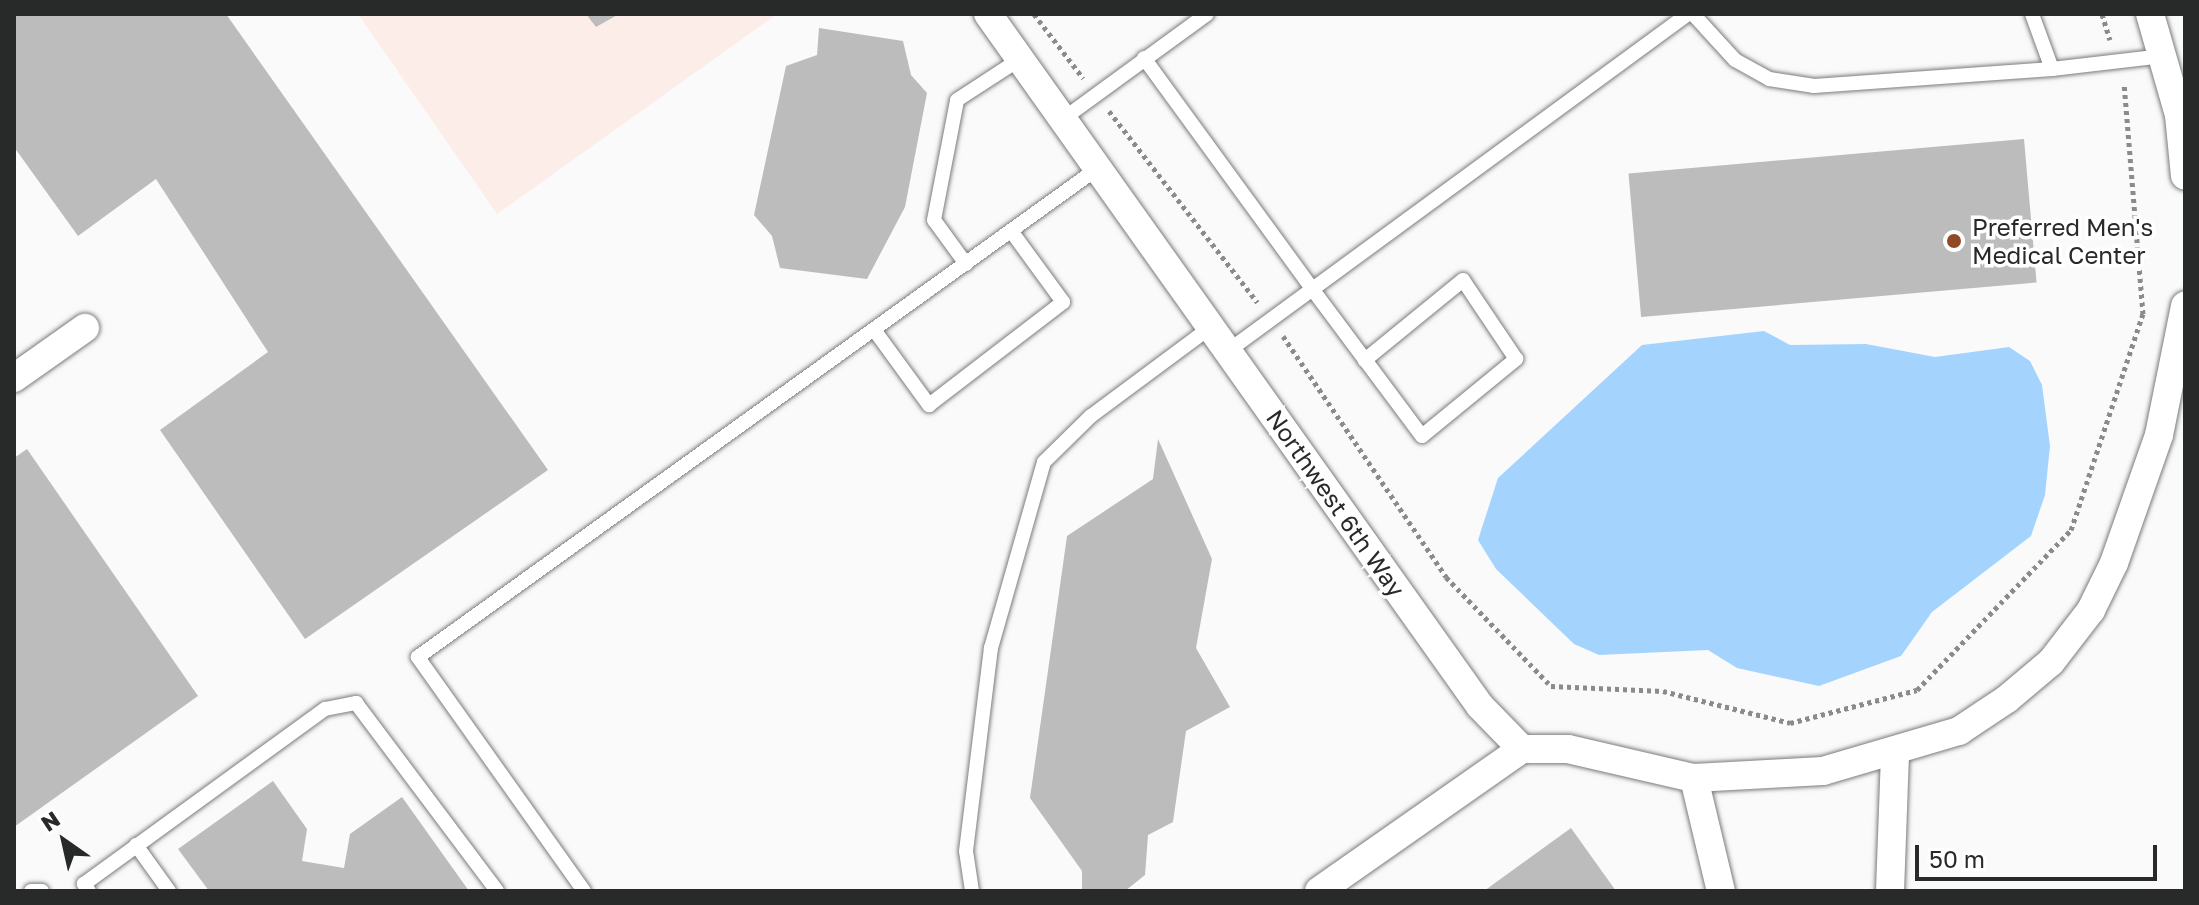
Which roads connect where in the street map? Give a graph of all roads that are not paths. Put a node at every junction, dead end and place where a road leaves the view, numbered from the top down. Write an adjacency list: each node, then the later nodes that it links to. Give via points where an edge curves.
1 (988, 14): 8 (street, Northwest 6th Way)
2 (1207, 14): 7 (lane)
3 (1690, 14): 9 (lane, via 1735,60 1769,79 1814,86); 15 (lane)
4 (2032, 14): 9 (lane)
5 (2150, 14): 6 (street)
6 (2163, 56): 9 (lane); 12 (street)
7 (1144, 58): 10 (lane); 15 (lane)
8 (1020, 59): 10 (street, Northwest 6th Way); 14 (lane, via 957,100 934,220)
9 (2052, 69)
10 (1063, 119): 11 (street, Northwest 6th Way)
11 (1098, 168): 13 (lane); 17 (street, Northwest 6th Way)
12 (2185, 176)
13 (1011, 231): 14 (lane); 19 (lane, via 1063,302 929,405)
14 (966, 264): 19 (lane)
15 (1310, 286): 20 (lane); 21 (lane)
16 (2185, 306): 24 (street, via 2159,435 2091,610 2051,662 2007,699 1959,731)
17 (1211, 327): 20 (street, Northwest 6th Way); 33 (lane, via 1091,416 1044,462 991,648 966,851)
18 (85, 328): 22 (street)
19 (875, 331): 32 (lane, via 418,657)
20 (1228, 351): 23 (street, Northwest 6th Way, via 1480,706)
21 (1365, 360): 21 (lane, via 1463,280 1516,359 1422,436)
22 (14, 378)
23 (1522, 749): 25 (street, via 1568,749); 34 (street)
24 (1895, 755): 25 (street, via 1823,771); 36 (street)
25 (1694, 778): 35 (street)
26 (136, 845): 29 (lane, via 84,884); 30 (lane); 31 (lane, via 325,709 356,703)
27 (31, 891): 28 (lane)
28 (42, 891)
29 (89, 891)
30 (169, 891)
31 (497, 891)
32 (584, 891)
33 (972, 891)
34 (1319, 891)
35 (1721, 891)
36 (1890, 891)

